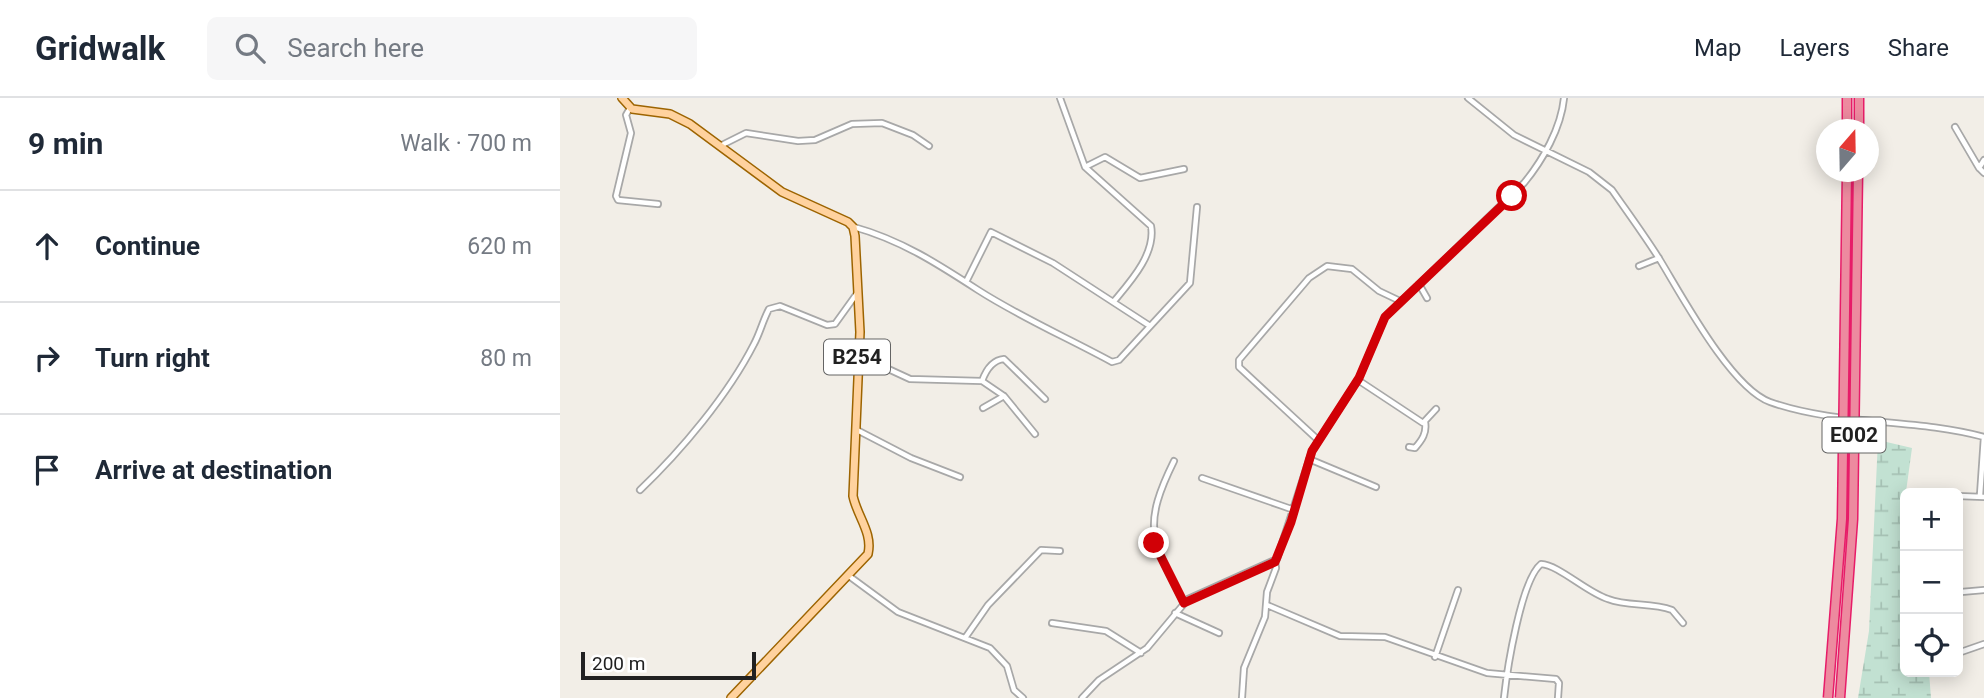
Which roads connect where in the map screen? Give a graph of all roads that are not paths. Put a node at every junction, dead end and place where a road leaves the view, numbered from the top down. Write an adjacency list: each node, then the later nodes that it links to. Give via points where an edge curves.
1 (622, 98): 7 (main road)
2 (1060, 98): 15 (street)
3 (1468, 98): 13 (street, via 1514,135)
4 (1564, 98): 13 (street, via 1561,118)
5 (1847, 98): 8 (highway)
6 (1859, 98): 9 (highway)
7 (630, 108): 11 (main road, via 670,114); 21 (street, via 626,115 631,133 616,196 618,200)
8 (1847, 119)
9 (1859, 119)
10 (1955, 127): 16 (street)
11 (719, 146): 12 (street, via 746,133 815,140 852,124 882,123); 23 (main road, via 782,192)
12 (929, 146)
13 (1546, 149): 24 (street, via 1590,172 1612,190); 27 (street, via 1524,183)
14 (1984, 160): 16 (street)
15 (1085, 167): 17 (street, via 1105,157 1140,178); 30 (street, via 1151,226 1153,236 1136,275)
16 (1979, 168): 18 (street)
17 (1184, 169)
18 (1984, 173)
19 (1847, 182): 78 (highway, E002, bridge, via 1842,519)
20 (1858, 182): 79 (highway, E002, bridge, via 1853,519)
21 (659, 204)
22 (1196, 207): 32 (street, via 1190,283)
23 (853, 227): 26 (street, via 884,235); 28 (main road, B254)
24 (1659, 258): 25 (street); 52 (street, via 1710,341 1741,380 1766,401 1820,414 1954,429 1984,437)
25 (1639, 266)
26 (967, 280): 30 (street, via 991,232); 32 (street, via 1112,362)
27 (1419, 284): 29 (street); 31 (street)
28 (858, 291): 33 (main road, B254); 50 (street, via 835,324 827,326 780,306 769,309 754,343 711,407)
29 (1427, 298)
30 (1115, 300): 32 (street)
31 (1400, 300): 34 (street, via 1380,326); 43 (street, via 1378,290 1352,269 1326,266 1309,278 1239,360 1239,367)
32 (1150, 326)
33 (857, 355): 35 (street, via 910,379); 41 (main road, B254)
34 (1358, 380): 40 (street); 43 (street)
35 (982, 381): 36 (street); 37 (street, via 987,368 1004,359)
36 (1003, 396): 38 (street); 42 (street)
37 (1045, 399)
38 (983, 408)
39 (1436, 409): 40 (street)
40 (1425, 422): 44 (street, via 1427,431 1415,449)
41 (856, 430): 47 (street); 56 (main road, B254, via 853,496 870,545 863,563)
42 (1035, 434)
43 (1317, 439): 45 (street)
44 (1409, 447)
45 (1309, 459): 49 (street); 53 (street)
46 (1174, 461): 60 (street, via 1159,492 1154,543)
47 (960, 477)
48 (1202, 478): 53 (street)
49 (1376, 487)
50 (640, 490)
51 (1963, 496): 52 (street)
52 (1982, 496)
53 (1294, 510): 55 (street)
54 (1060, 551): 66 (street, via 1041,551 988,605)
55 (1275, 562): 60 (street); 61 (street)
56 (849, 576): 66 (street, via 898,612); 72 (main road, B254)
57 (1458, 590): 70 (street)
58 (1984, 590): 59 (street)
59 (1963, 592)
60 (1184, 603): 62 (street)
61 (1267, 605): 70 (street, via 1340,636 1385,636); 75 (street, via 1244,668)
62 (1175, 613): 65 (street); 69 (street)
63 (1052, 623): 69 (street, via 1106,631)
64 (1683, 623): 71 (street, via 1672,610 1608,600 1554,567 1541,564 1531,576)
65 (1219, 634)
66 (965, 638): 73 (street, via 996,653 1007,666 1014,690)
67 (1984, 644): 68 (street)
68 (1963, 651)
69 (1141, 653): 74 (street, via 1098,680)
70 (1435, 657): 71 (street)
71 (1507, 675): 76 (street); 77 (street, via 1556,679)
72 (730, 698)
73 (1023, 698)
74 (1082, 698)
75 (1242, 698)
76 (1504, 698)
77 (1558, 698)
78 (1828, 698)
79 (1840, 698)

